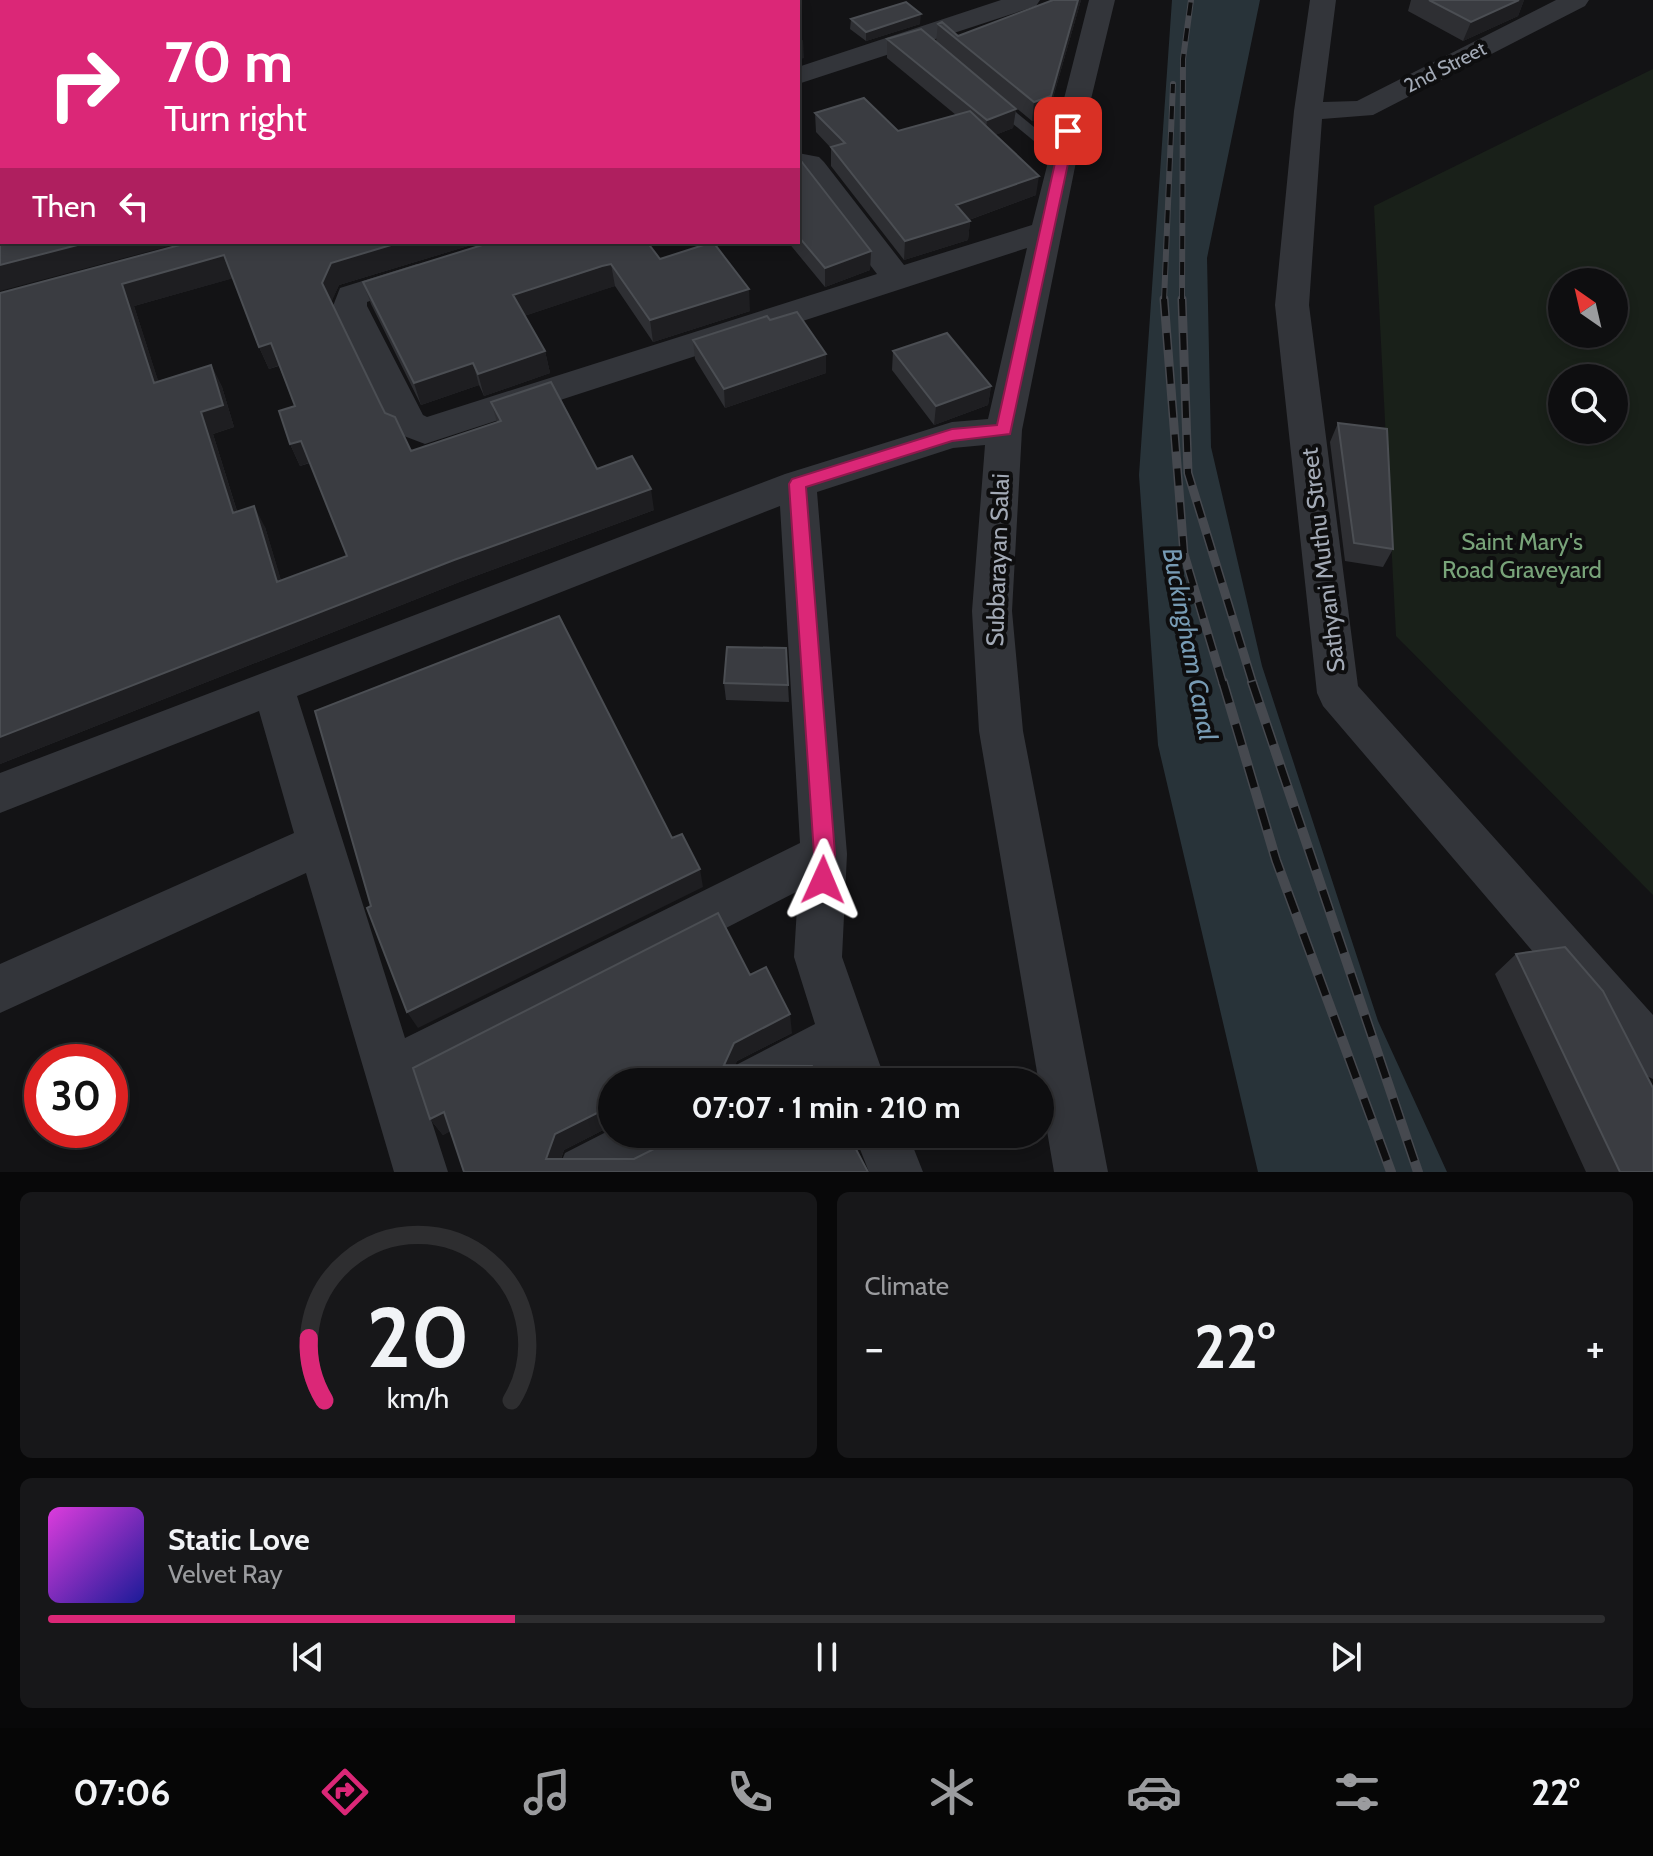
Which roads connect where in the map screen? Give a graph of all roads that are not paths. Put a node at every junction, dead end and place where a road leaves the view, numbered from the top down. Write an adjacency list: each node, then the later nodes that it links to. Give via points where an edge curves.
1 (1027, 0): 5 (street, via 924,40)
2 (1102, 0): 8 (street, Subbarayan Salai)
3 (1323, 0): 7 (street, Sathyani Muthu Street)
4 (1576, 0): 7 (street, 2nd Street, via 1363,109)
5 (800, 75)
6 (981, 90): 8 (lane)
7 (1308, 111): 20 (street, Sathyani Muthu Street, via 1292,305 1338,693)
8 (1062, 157): 10 (street, Subbarayan Salai)
9 (800, 162): 12 (street, via 813,168)
10 (1045, 231): 12 (street); 13 (street, Subbarayan Salai)
11 (451, 264): 12 (street, via 362,291 352,296 350,306 409,424 425,431)
12 (898, 280)
13 (1004, 430): 14 (street, via 952,435); 29 (street, Subbarayan Salai, via 992,611 1001,731)
14 (798, 484): 15 (street); 18 (street)
15 (273, 688): 16 (street); 17 (street)
16 (0, 793)
17 (322, 843): 19 (street); 23 (street)
18 (824, 854): 21 (street, via 818,957); 23 (street)
19 (0, 989)
20 (1653, 1053)
21 (851, 1060): 22 (street)
22 (816, 1068)
23 (389, 1073): 26 (street)
24 (630, 1148): 27 (street)
25 (887, 1148): 28 (street)
26 (421, 1172)
27 (584, 1172)
28 (896, 1172)
29 (1081, 1172)

